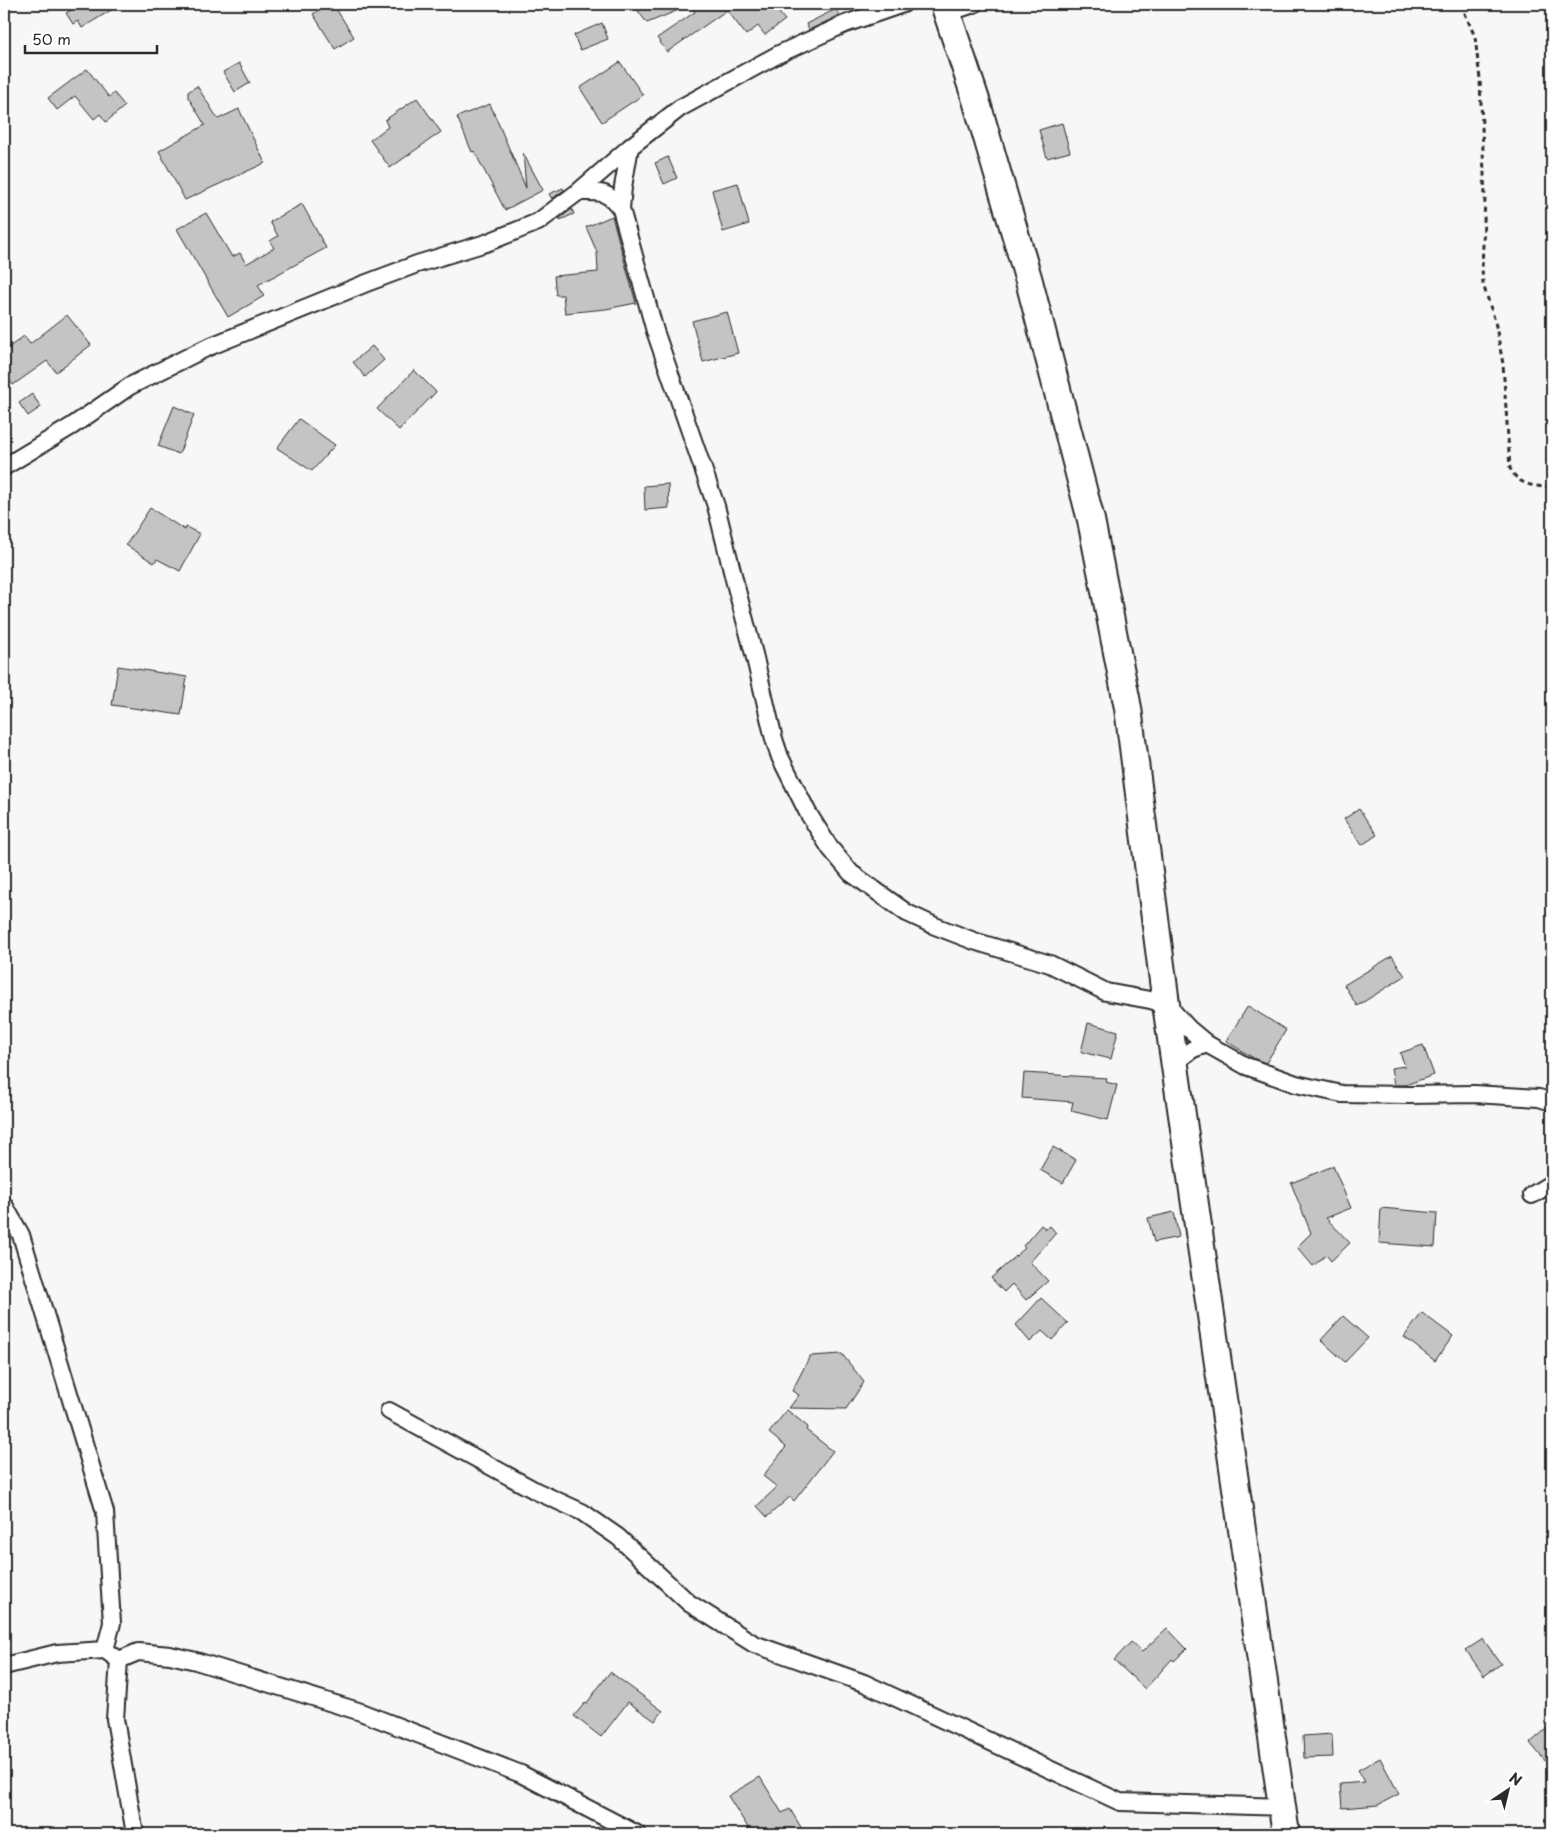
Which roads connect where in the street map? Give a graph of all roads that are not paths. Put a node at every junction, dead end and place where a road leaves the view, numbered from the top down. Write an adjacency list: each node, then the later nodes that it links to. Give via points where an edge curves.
1 (902, 4): 4 (street, via 845,24 779,54 680,108)
2 (974, 4): 3 (street)
3 (945, 8): 8 (main road, via 976,100 1029,281 1091,520 1128,708)
4 (630, 147): 5 (street); 6 (street)
5 (578, 192): 6 (street, via 602,192 613,198); 7 (street, via 538,222 486,244 408,267 206,348 130,386)
6 (621, 209): 8 (street, via 655,331 716,506 774,739 804,805 830,848 851,873 928,922 974,941 1050,964 1106,992)
7 (4, 467)
8 (1166, 1004): 9 (street); 10 (main road)
9 (1207, 1044): 10 (street); 11 (street, via 1246,1066 1296,1084 1342,1094 1474,1094 1539,1098)
10 (1176, 1061): 18 (main road)
11 (1552, 1102)
12 (1552, 1183): 13 (street)
13 (1532, 1195)
14 (4, 1205): 16 (street, via 20,1235 105,1512)
15 (389, 1411): 18 (street, via 536,1491 582,1512 618,1538 689,1603 754,1644 864,1683 1120,1802)
16 (112, 1655): 17 (street, via 57,1653); 19 (street, via 115,1719); 20 (street, via 138,1652 170,1655 358,1711 521,1774)
17 (4, 1666)
18 (1282, 1808): 21 (main road)
19 (135, 1834)
20 (637, 1834)
21 (1286, 1834)

